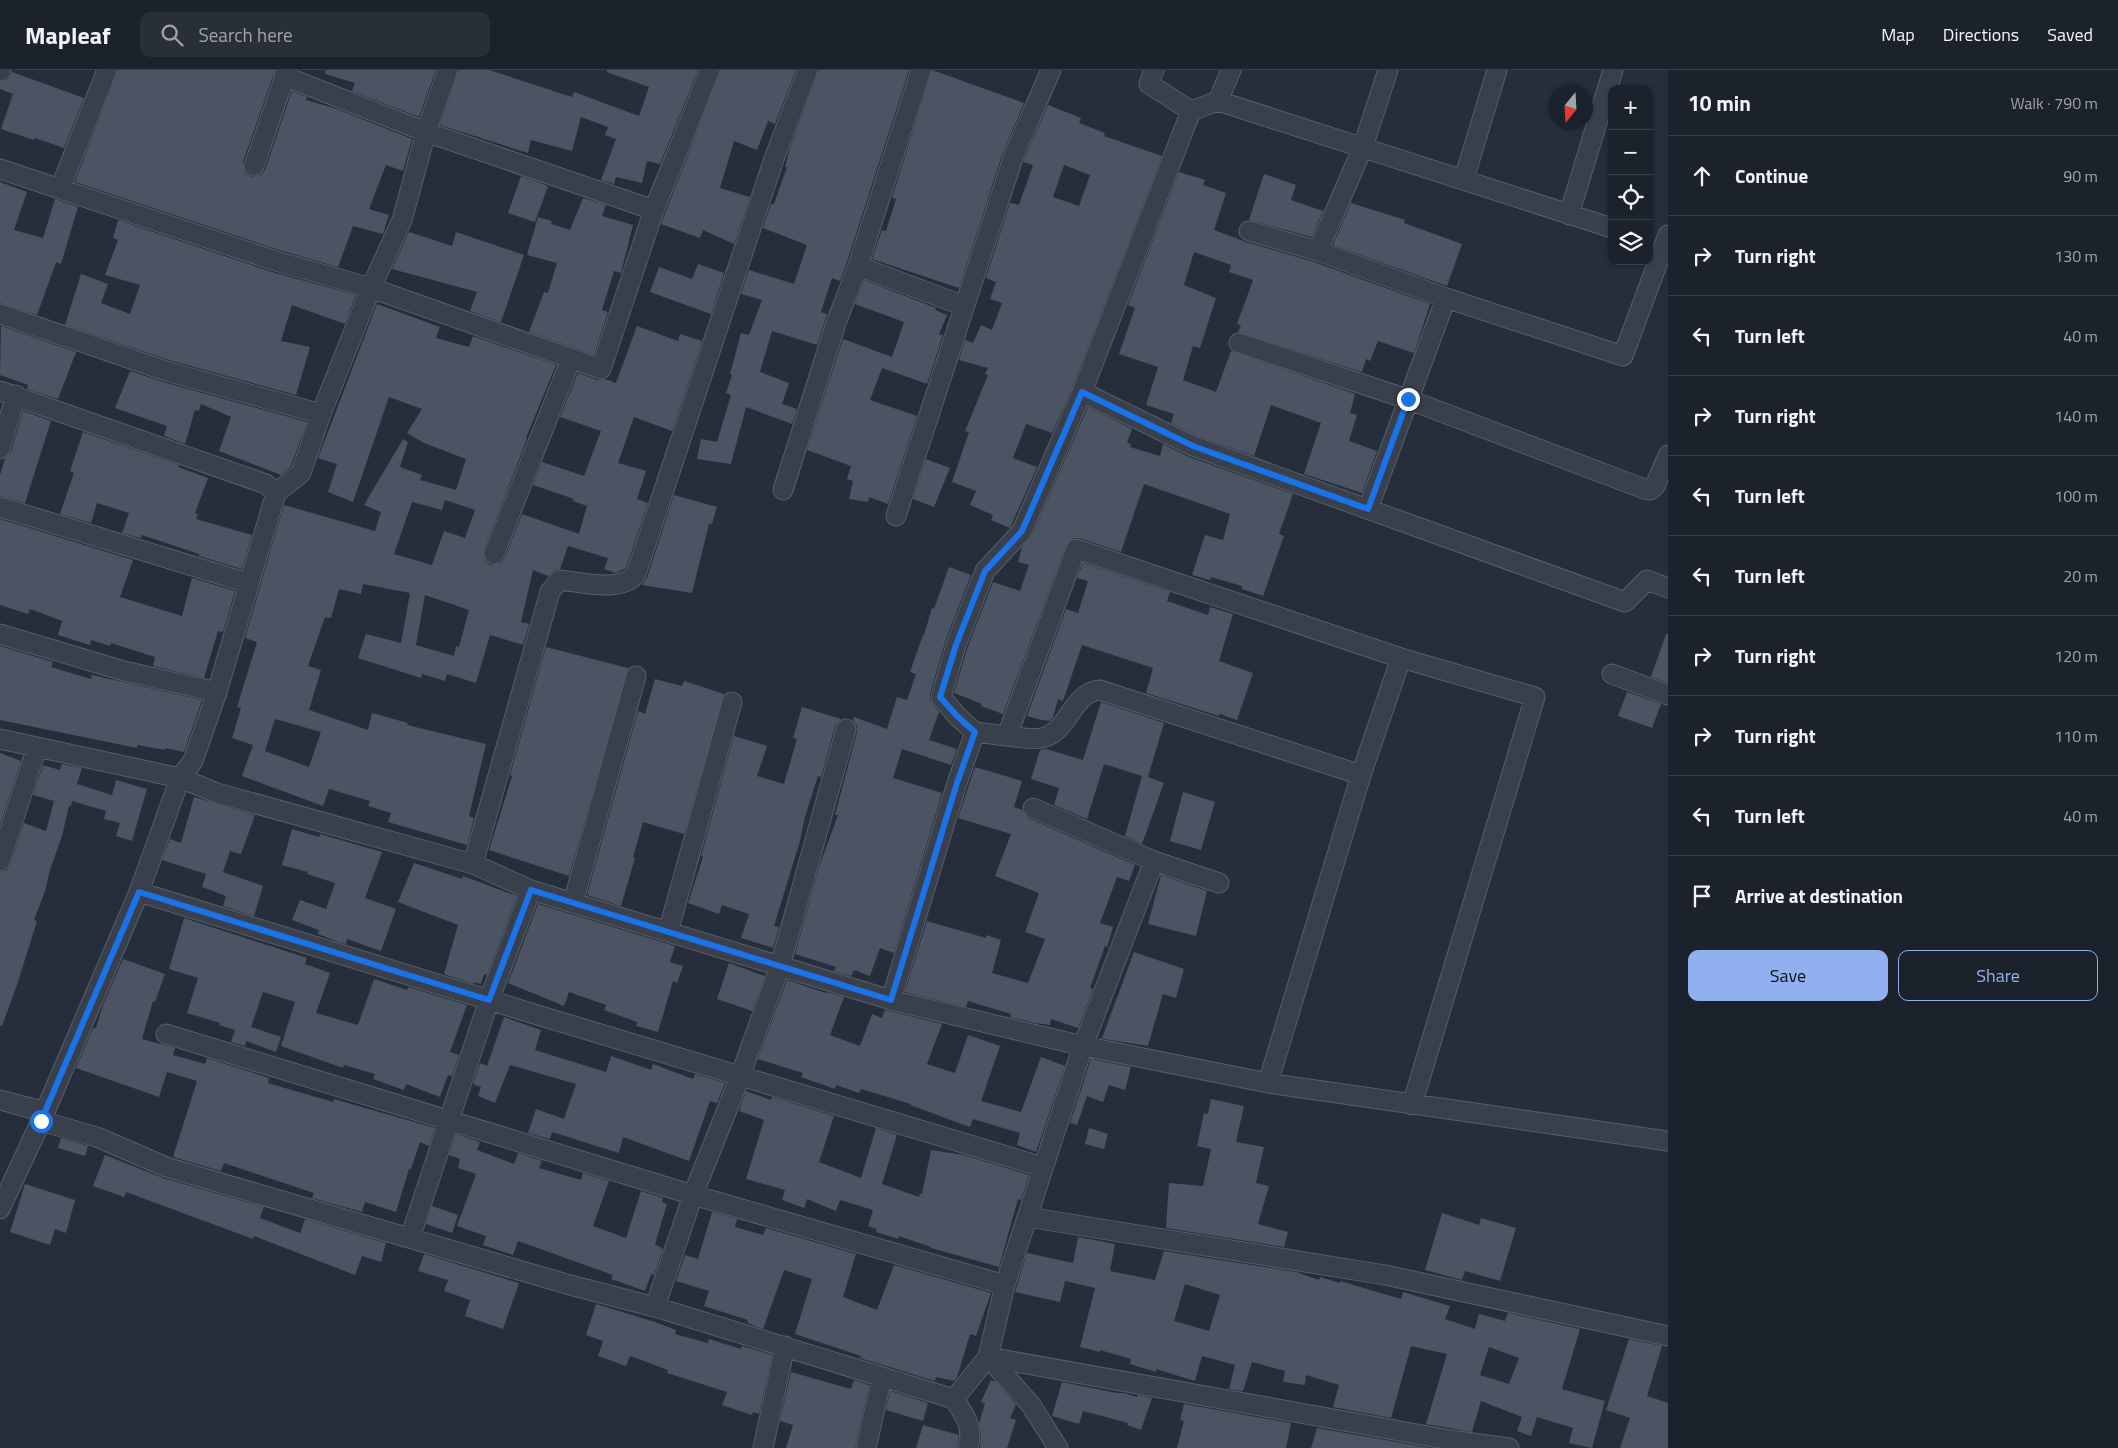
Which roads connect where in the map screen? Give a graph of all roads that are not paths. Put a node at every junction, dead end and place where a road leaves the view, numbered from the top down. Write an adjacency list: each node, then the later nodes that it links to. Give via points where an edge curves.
1 (107, 70): 20 (street)
2 (448, 70): 15 (street)
3 (710, 70): 21 (street)
4 (808, 70): 65 (street, via 775,156 636,574 631,581 614,585 560,580 550,592)
5 (921, 70): 27 (street)
6 (1051, 70): 30 (street, via 1014,155)
7 (1154, 70): 14 (street, via 1149,84)
8 (1231, 70): 13 (street)
9 (1388, 70): 16 (street)
10 (1497, 70): 19 (street)
11 (1614, 70): 22 (street)
12 (285, 73): 15 (street); 17 (street)
13 (1218, 100): 14 (street); 16 (street)
14 (1192, 111): 34 (street)
15 (426, 132): 21 (street); 28 (street, via 402,220)
16 (1363, 147): 19 (street); 26 (street)
17 (254, 166)
18 (0, 169): 20 (street)
19 (1464, 179): 22 (street)
20 (60, 190): 28 (street, via 276,262)
21 (654, 210): 33 (street, via 601,369)
22 (1568, 215): 23 (street)
23 (1608, 227)
24 (1249, 231): 26 (street)
25 (1663, 240): 29 (street, via 1623,356)
26 (1318, 252): 29 (street)
27 (858, 266): 30 (street); 40 (street, via 836,323)
28 (371, 288): 33 (street); 37 (street)
29 (1446, 298): 36 (street)
30 (964, 306): 44 (street)
31 (0, 314): 37 (street, via 166,370)
32 (1239, 343): 36 (street)
33 (571, 359): 45 (street)
34 (1082, 392): 43 (street, via 1193,446); 56 (street, via 1022,531 985,571 956,645 940,697)
35 (8, 393): 38 (street); 41 (street, via 266,484)
36 (1408, 399): 39 (street, via 1647,490 1655,486); 43 (street)
37 (321, 414): 41 (street, via 300,473)
38 (0, 449)
39 (1668, 455)
40 (783, 490)
41 (276, 493): 46 (street)
42 (0, 507): 46 (street)
43 (1368, 509): 47 (street, via 1625,602 1647,580)
44 (896, 516)
45 (494, 554)
46 (248, 584): 52 (street)
47 (1668, 588)
48 (0, 634): 52 (street, via 124,670)
49 (1400, 658): 57 (street, via 1076,549); 60 (street); 79 (street, via 1535,697)
50 (1612, 674): 53 (street)
51 (636, 676): 69 (street)
52 (217, 692): 61 (street, via 193,761)
53 (1668, 695)
54 (732, 702): 70 (street)
55 (846, 729): 71 (street)
56 (975, 732): 57 (street); 73 (street)
57 (1006, 736): 60 (street, via 1042,738 1057,730 1086,695 1100,690)
58 (0, 739): 59 (street)
59 (36, 747): 61 (street); 63 (street)
60 (1361, 774): 77 (street)
61 (180, 778): 65 (street, via 217,793); 68 (street)
62 (1033, 808): 64 (street)
63 (0, 861)
64 (1154, 861): 66 (street); 75 (street)
65 (473, 864): 67 (street)
66 (1219, 882)
67 (531, 890): 69 (street); 72 (street)
68 (139, 892): 72 (street); 80 (street)
69 (573, 903): 70 (street)
70 (668, 932): 71 (street)
71 (780, 966): 73 (street); 76 (street)
72 (489, 1000): 76 (street); 81 (street)
73 (891, 1000): 75 (street)
74 (166, 1034): 81 (street)
75 (1083, 1046): 77 (street); 83 (street)
76 (741, 1076): 83 (street); 84 (street)
77 (1268, 1083): 79 (street)
78 (0, 1100): 80 (street)
79 (1412, 1105): 82 (street)
80 (43, 1117): 85 (street); 87 (street, via 97,1136 166,1167)
81 (450, 1121): 84 (street); 87 (street)
82 (1668, 1141)
83 (1043, 1167): 86 (street)
84 (693, 1195): 88 (street); 89 (street)
85 (0, 1209)
86 (1028, 1217): 88 (street); 90 (street, via 1385,1275)
87 (410, 1238): 89 (street)
88 (1005, 1285): 92 (street)
89 (655, 1307): 91 (street)
90 (1668, 1336)
91 (785, 1346): 93 (street); 95 (street)
92 (988, 1357): 94 (street); 98 (street, via 1031,1405); 99 (street)
93 (882, 1378): 94 (street); 96 (street)
94 (954, 1399): 97 (street, via 969,1422 971,1438)
95 (763, 1448)
96 (866, 1448)
97 (968, 1448)
98 (1058, 1448)
99 (1509, 1448)

